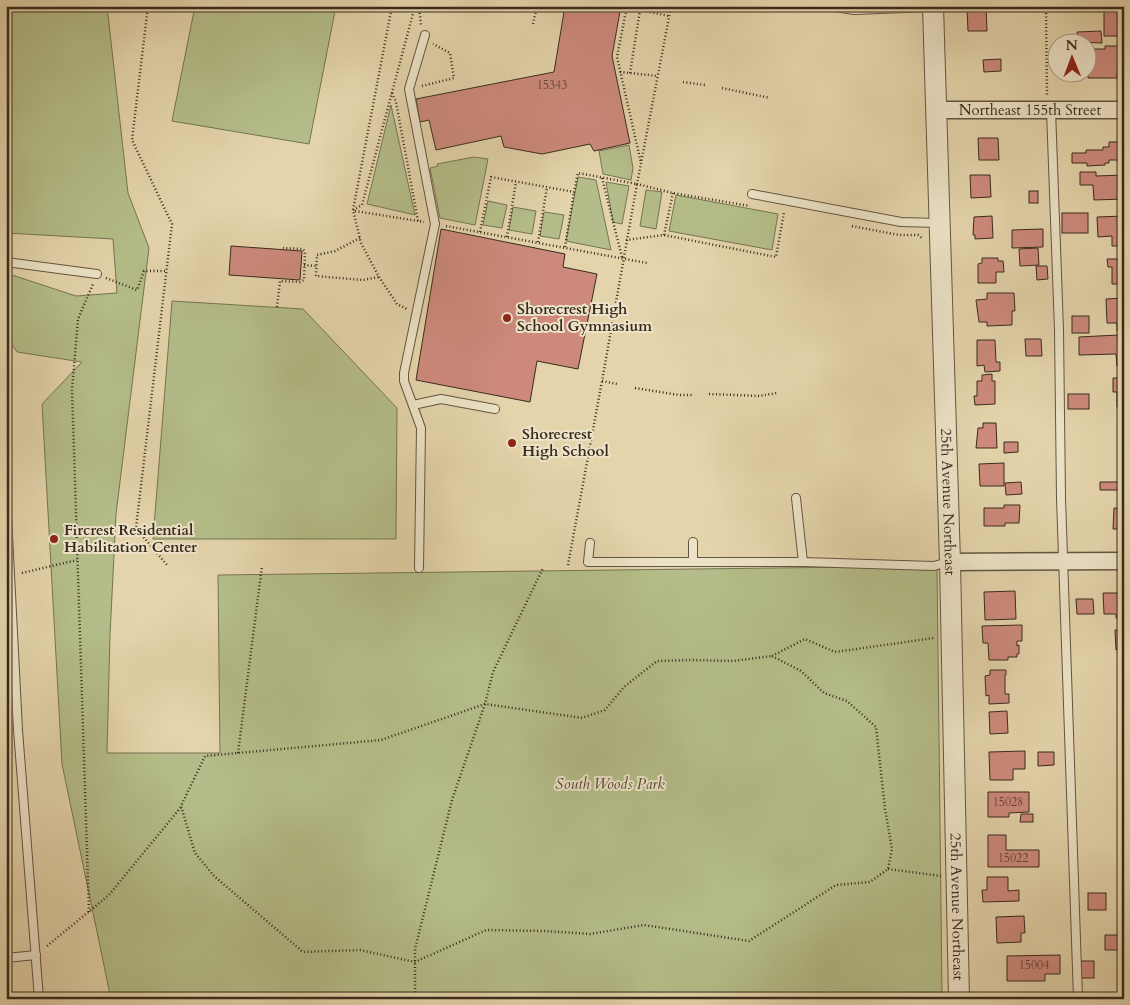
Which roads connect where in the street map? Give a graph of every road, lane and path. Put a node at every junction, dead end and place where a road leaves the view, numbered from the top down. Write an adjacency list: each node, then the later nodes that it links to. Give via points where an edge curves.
1 (148, 6): 54 (path, via 132,140 172,224)
2 (392, 6): 36 (path)
3 (415, 6): 22 (path)
4 (419, 6): 14 (path)
5 (537, 6): 13 (path)
6 (679, 6): 12 (path)
7 (829, 6): 8 (lane, via 854,10)
8 (934, 6): 24 (street, 25th Avenue Northeast)
9 (1046, 6): 25 (path)
10 (626, 7): 11 (path); 15 (path, via 617,57)
11 (640, 10): 12 (path); 16 (path)
12 (669, 16): 17 (path)
13 (534, 24)
14 (425, 35): 19 (path, via 450,53 454,78); 40 (lane, via 409,89)
15 (620, 72): 16 (path); 27 (path)
16 (630, 74): 17 (path)
17 (658, 76): 27 (path)
18 (683, 82): 20 (path)
19 (422, 86)
20 (705, 86)
21 (722, 88): 23 (path)
22 (392, 93): 36 (path, via 362,205); 38 (path)
23 (770, 98)
24 (936, 110): 25 (street, Northeast 155th Street); 39 (street, 25th Avenue Northeast)
25 (1049, 110): 26 (street, Northeast 155th Street); 73 (lane, via 1060,330)
26 (1124, 110)
27 (641, 165): 30 (path)
28 (602, 178): 30 (path); 32 (path, via 578,174); 49 (path)
29 (516, 182): 31 (path); 41 (path, via 491,177); 43 (path)
30 (637, 184): 33 (path); 45 (path)
31 (547, 187): 32 (path); 46 (path)
32 (574, 192): 48 (path)
33 (673, 193): 35 (path); 42 (path)
34 (752, 194): 39 (lane, via 901,222)
35 (756, 208)
36 (353, 210): 38 (path); 44 (path)
37 (775, 211): 42 (path, via 784,212 776,257)
38 (418, 221): 40 (path)
39 (940, 223): 76 (street, 25th Avenue Northeast)
40 (435, 224): 41 (path); 58 (lane)
41 (480, 232): 43 (path)
42 (664, 235): 45 (path)
43 (507, 237): 46 (path)
44 (360, 238): 53 (path, via 336,251 316,255); 56 (path)
45 (626, 240): 49 (path)
46 (538, 243): 48 (path)
47 (283, 248): 52 (path, via 303,249)
48 (565, 248): 49 (path)
49 (623, 258): 51 (path); 59 (path)
50 (6, 262): 55 (lane)
51 (648, 263)
52 (304, 265): 53 (path); 57 (path, via 304,280 280,281)
53 (316, 266): 56 (path, via 316,276 363,280)
54 (167, 271): 55 (path, via 144,271 137,290); 77 (path, via 136,528)
55 (97, 274): 71 (path, via 78,319 72,390)
56 (379, 277): 58 (path, via 397,304)
57 (277, 307)
58 (416, 314): 65 (lane, via 404,373)
59 (602, 381): 60 (path); 78 (path)
60 (617, 384)
61 (635, 388): 64 (path)
62 (777, 393): 63 (path, via 760,396)
63 (709, 394)
64 (692, 395)
65 (413, 405): 66 (lane, via 441,398); 80 (lane, via 421,428)
66 (494, 409)
67 (6, 496): 82 (lane)
68 (796, 498): 75 (lane)
69 (693, 542): 72 (lane)
70 (590, 543): 72 (lane, via 588,562)
71 (77, 560): 82 (path); 90 (path)
72 (693, 561): 75 (lane)
73 (1063, 561): 74 (street); 76 (street); 97 (lane)
74 (1124, 561)
75 (803, 562): 76 (lane, via 934,566)
76 (950, 562): 96 (street, 25th Avenue Northeast)
77 (167, 565)
78 (568, 565)
79 (262, 566): 86 (path)
80 (419, 568)
81 (543, 568): 85 (path, via 493,672)
82 (10, 576): 91 (lane, via 18,730)
83 (936, 638): 84 (path, via 835,652 805,639)
84 (772, 656): 85 (path, via 733,661 657,661 624,687 604,710 582,718); 88 (path, via 801,671 824,693 847,701 876,727 892,849)
85 (486, 704): 86 (path, via 380,740); 93 (path, via 452,800 415,949)
86 (238, 754): 87 (path, via 205,756)
87 (181, 806): 90 (path, via 109,896); 93 (path, via 195,853 214,876 302,952 360,950)
88 (888, 869): 89 (path); 93 (path, via 870,882 836,885 749,941 644,925 590,934 486,930)
89 (942, 876)
90 (89, 912): 91 (path)
91 (36, 955): 92 (lane); 95 (lane)
92 (6, 958)
93 (415, 962): 94 (path)
94 (416, 996)
95 (39, 999)
96 (959, 999)
97 (1078, 999)

